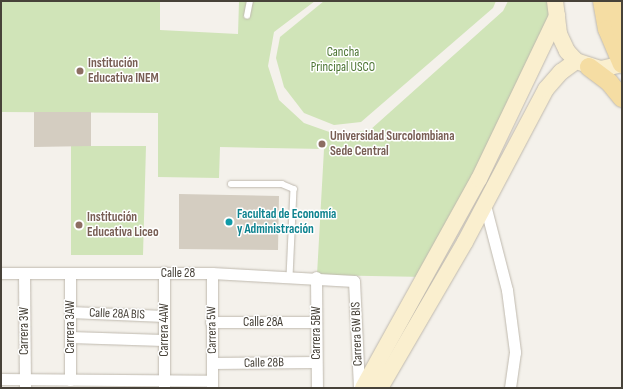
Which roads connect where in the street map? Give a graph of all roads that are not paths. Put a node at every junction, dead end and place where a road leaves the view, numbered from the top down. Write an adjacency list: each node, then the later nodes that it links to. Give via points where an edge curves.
1 (250, 1): 5 (lane)
2 (602, 1): 8 (main road, via 607,28)
3 (615, 1): 6 (main road)
4 (556, 9): 7 (main road, via 559,34 567,51); 36 (main road, via 479,179)
5 (247, 16)
6 (622, 32)
7 (583, 64): 8 (main road, via 601,69); 9 (main road, via 609,82); 11 (main road, via 561,72 546,89)
8 (622, 64)
9 (622, 98)
10 (231, 184): 17 (lane, via 282,184 294,189)
11 (485, 205): 37 (main road); 38 (street, via 508,290 515,352)
12 (164, 272): 15 (street, Calle 28); 16 (street, Calle 28); 21 (street, Carrera 4AW)
13 (1, 273): 14 (street, Calle 28)
14 (24, 273): 15 (street, Calle 28); 30 (street, Carrera 3W)
15 (70, 273): 20 (street, Carrera 3AW)
16 (212, 273): 17 (street, Calle 28); 22 (street, Carrera 5W)
17 (290, 276): 18 (street, Calle 28)
18 (316, 277): 19 (street, Calle 28); 23 (street, Carrera 5BW)
19 (354, 281): 35 (street, Carrera 6W BIS)
20 (70, 312): 21 (street, Calle 28A BIS); 24 (street, Carrera 3AW)
21 (164, 316): 25 (street, Carrera 4AW)
22 (211, 322): 23 (street, Calle 28A); 27 (street, Carrera 5W)
23 (316, 322): 26 (street, Carrera 5BW)
24 (70, 337): 25 (street); 29 (street, Carrera 3AW)
25 (163, 340): 33 (street, Carrera 4AW)
26 (315, 362): 27 (street, Calle 28B); 34 (street, Carrera 5BW)
27 (212, 363): 31 (street, Carrera 5W)
28 (1, 379): 30 (street)
29 (70, 380): 30 (street); 32 (street)
30 (25, 384)
31 (212, 384): 33 (street)
32 (127, 385): 33 (street)
33 (164, 385)
34 (317, 388)
35 (359, 388)
36 (363, 388)
37 (380, 388)
38 (510, 388)

